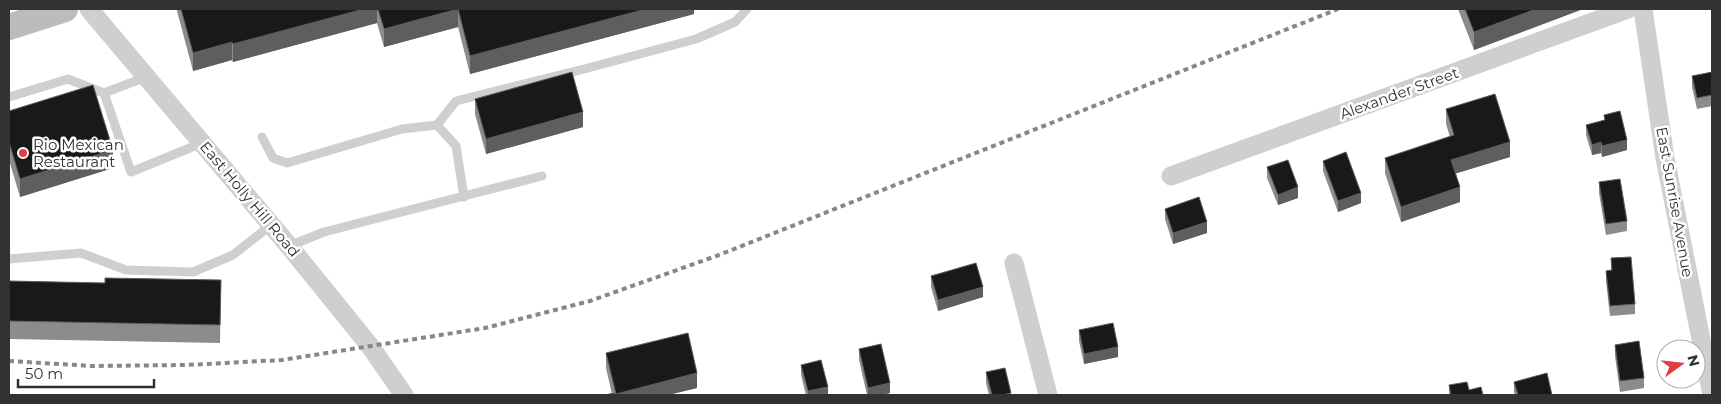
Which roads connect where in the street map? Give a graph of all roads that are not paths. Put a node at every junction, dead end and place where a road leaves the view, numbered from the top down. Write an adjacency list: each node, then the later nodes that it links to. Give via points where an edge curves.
1 (65, 9): 6 (street)
2 (90, 9): 7 (street, East Holly Hill Road)
3 (747, 9): 10 (lane, via 735,22 696,39 456,101)
4 (1628, 9): 14 (street, Alexander Street)
5 (1643, 9): 20 (street, East Sunrise Avenue, via 1665,158)
6 (9, 27)
7 (146, 76): 8 (lane); 12 (street, East Holly Hill Road)
8 (104, 92): 9 (lane, via 68,80); 12 (lane, via 131,172)
9 (9, 97)
10 (437, 125): 11 (lane, via 402,130 287,163 272,158); 15 (lane, via 456,146)
11 (262, 137)
12 (202, 143): 16 (street, East Holly Hill Road)
13 (542, 176): 15 (lane)
14 (1171, 176)
15 (464, 197): 17 (lane, via 324,232)
16 (272, 225): 17 (street, East Holly Hill Road); 18 (lane, via 233,255 193,272 126,270 81,253)
17 (290, 246): 21 (street, East Holly Hill Road, via 370,346)
18 (9, 259)
19 (1014, 263): 22 (street)
20 (1710, 392)
21 (404, 395)
22 (1048, 395)

